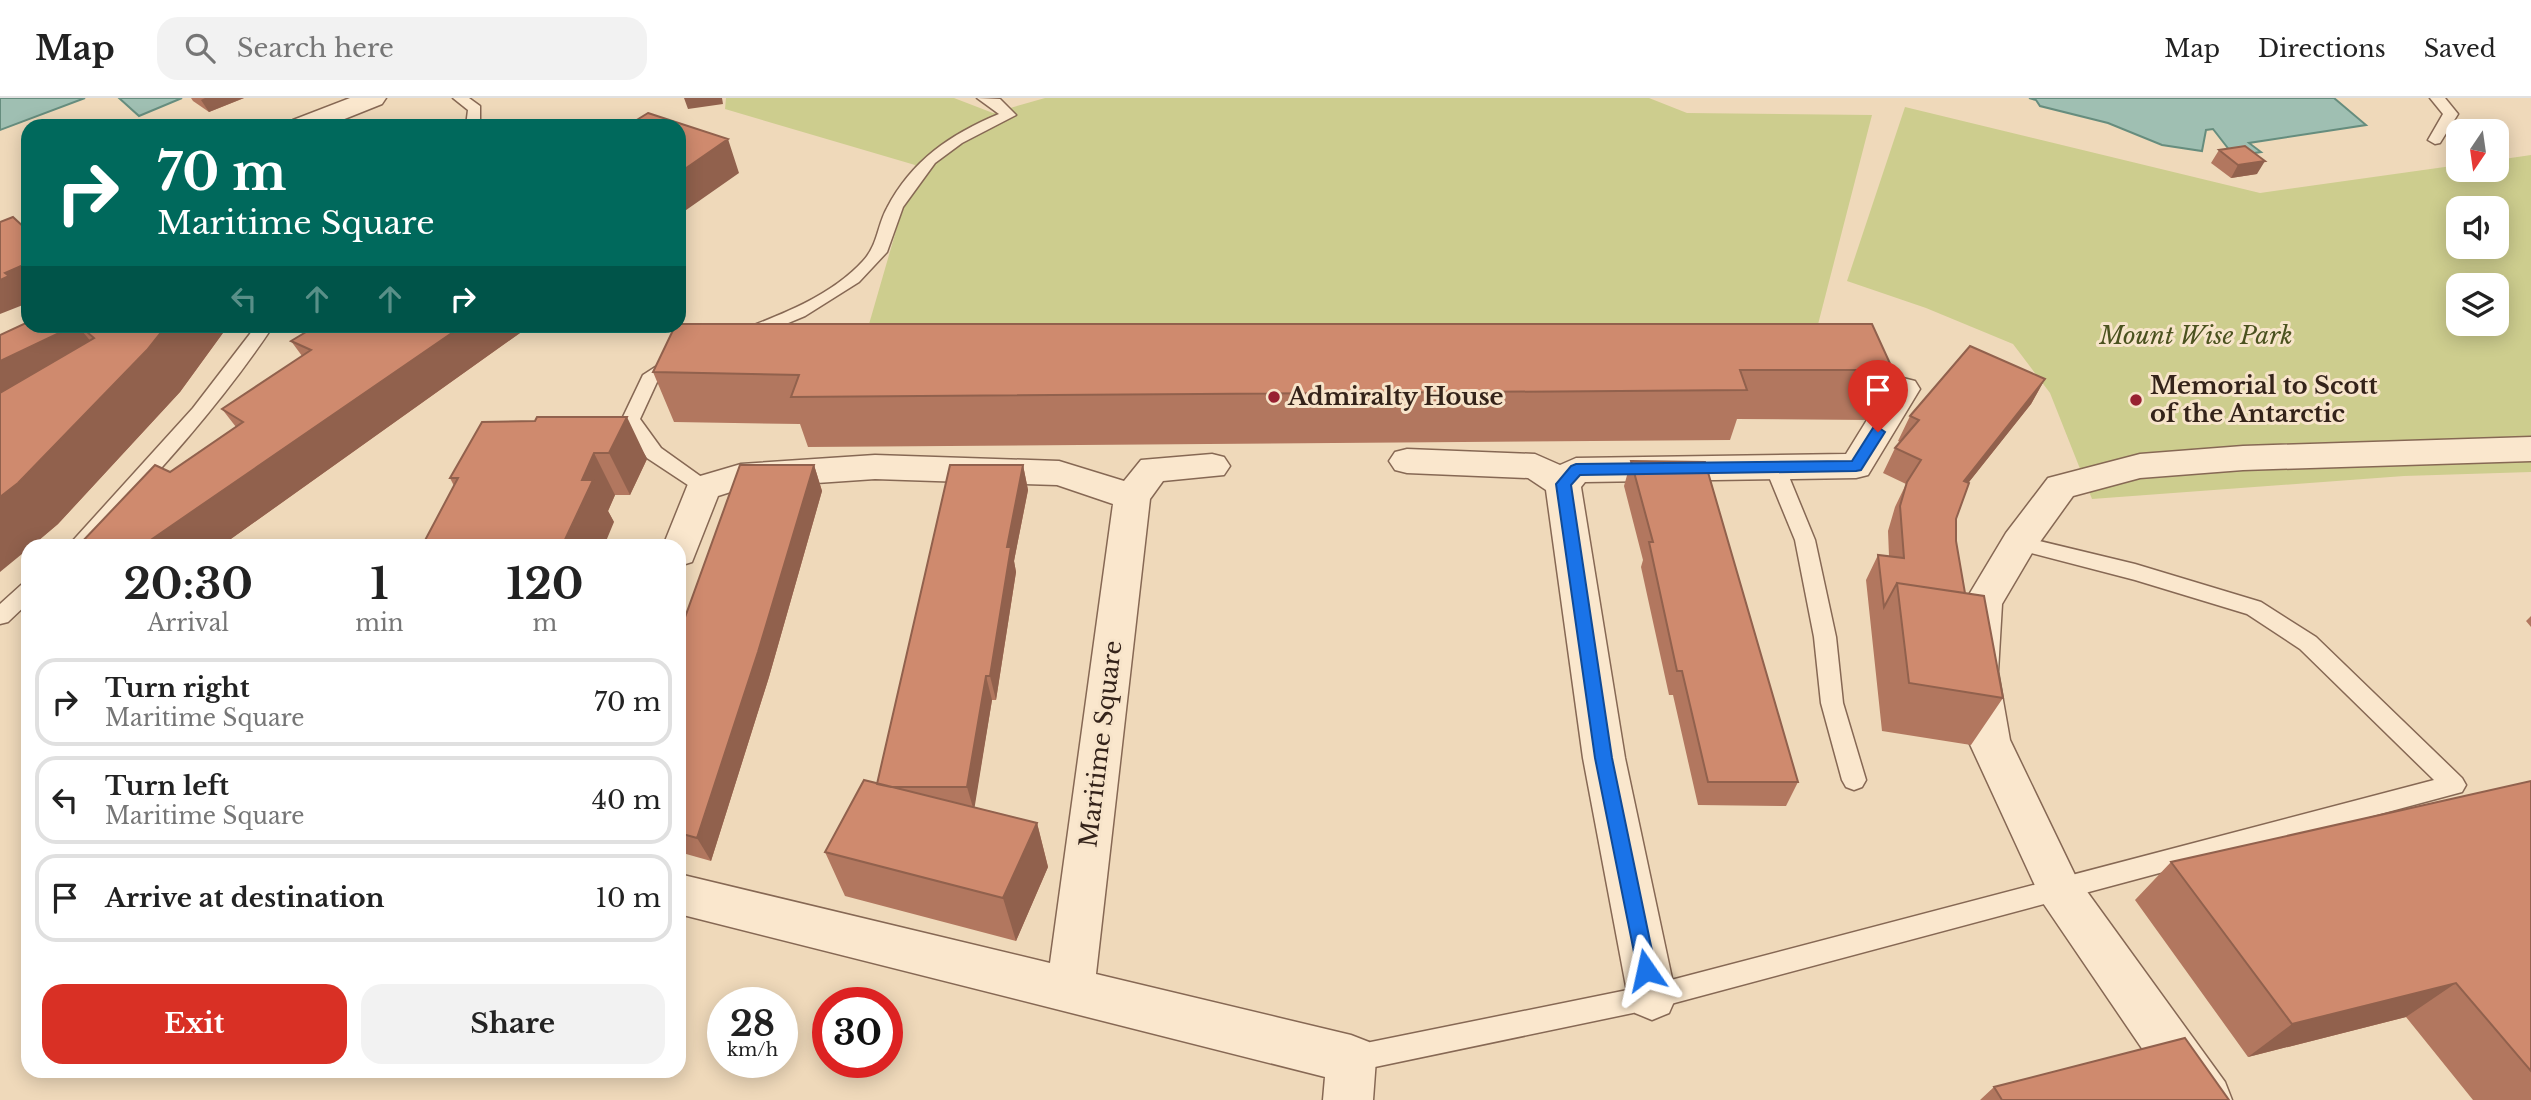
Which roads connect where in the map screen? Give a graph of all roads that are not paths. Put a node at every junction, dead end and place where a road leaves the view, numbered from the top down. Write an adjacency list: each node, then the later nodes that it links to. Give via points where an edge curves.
1 (373, 98): 5 (street)
2 (460, 98): 6 (lane, via 475,109)
3 (984, 98): 9 (lane, via 1009,115 962,134 935,152 895,207 880,252 836,293)
4 (2437, 98): 7 (lane, via 2451,114)
5 (320, 119)
6 (474, 119)
7 (2435, 140)
8 (259, 333): 19 (lane, via 222,385)
9 (729, 340)
10 (693, 353): 17 (lane, via 669,362 649,379 631,419 654,453)
11 (1903, 389): 15 (street, via 1856,466)
12 (2531, 450): 21 (street, via 2244,458 2140,466 2061,487)
13 (1407, 461): 16 (street, via 1535,466)
14 (1212, 466): 18 (street, Maritime Square, via 1153,469)
15 (1774, 467): 16 (street, via 1576,470); 24 (lane, via 1805,540 1825,637 1832,703)
16 (1563, 484): 28 (street, via 1604,758)
17 (703, 488): 18 (street, via 741,475 862,468 1024,470 1059,473); 20 (street)
18 (1132, 497): 27 (street, Maritime Square)
19 (84, 539)
20 (684, 539)
21 (2019, 543): 25 (street, via 1983,603 1978,672 1989,740); 25 (lane, via 2254,608 2308,643 2454,785)
22 (21, 597): 23 (lane)
23 (0, 616)
24 (1854, 780)
25 (2059, 889): 28 (lane); 30 (street)
26 (686, 896): 27 (street)
27 (1070, 991): 29 (street)
28 (1652, 997): 29 (lane)
29 (1349, 1079)
30 (2207, 1100)

